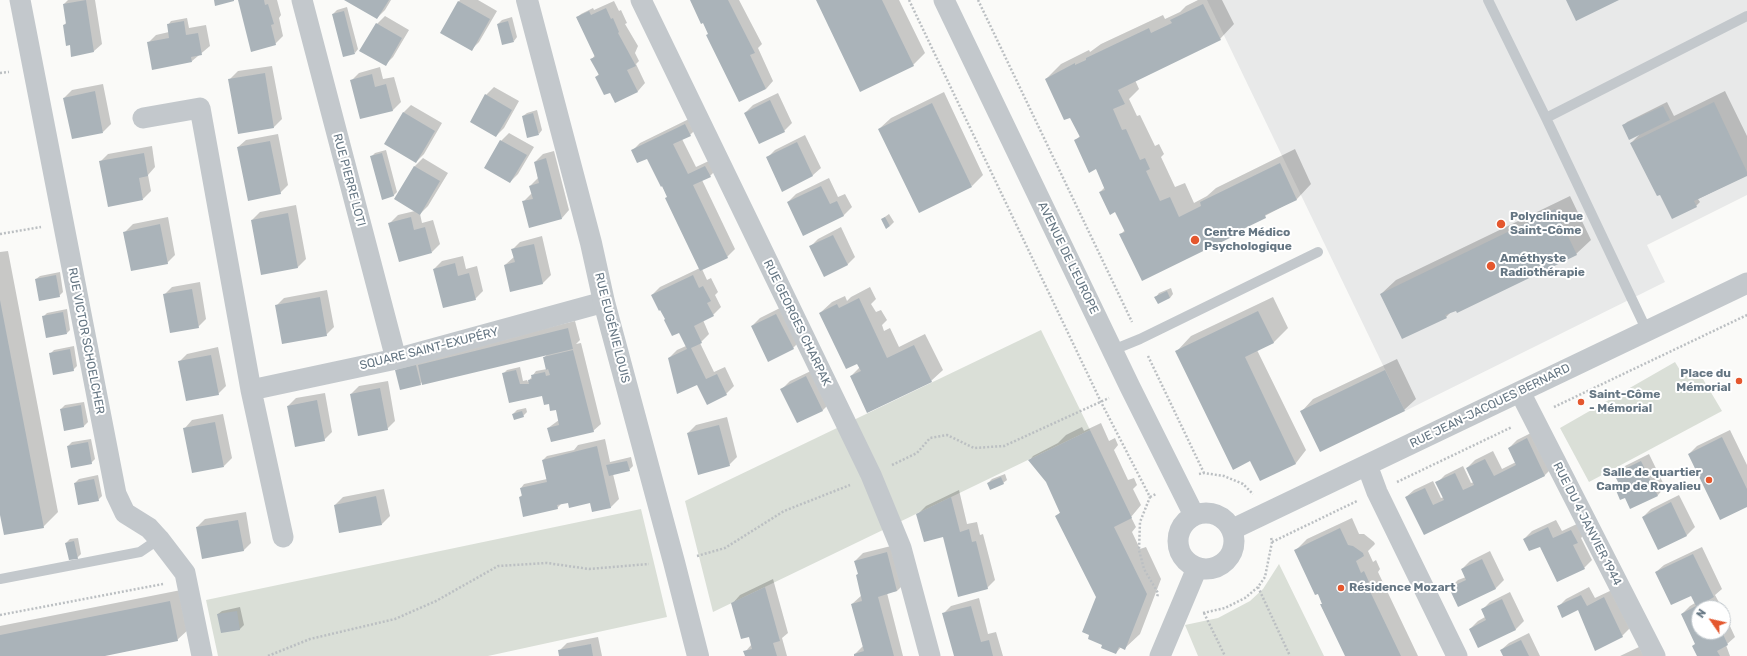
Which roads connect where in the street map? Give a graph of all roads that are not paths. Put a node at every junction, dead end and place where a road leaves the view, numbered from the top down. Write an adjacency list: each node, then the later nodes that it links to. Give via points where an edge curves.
1 (20, 0): 22 (street, RUE VICTOR SCHOELCHER, via 116,494 125,513 149,528)
2 (302, 0): 15 (street, RUE PIERRE LOTI)
3 (527, 0): 12 (street, RUE EUGÉNIE LOUIS)
4 (641, 0): 27 (street, RUE GEORGES CHARPAK, via 871,475 901,548)
5 (944, 0): 14 (street, AVENUE DE L'EUROPE)
6 (1488, 0): 9 (lane)
7 (1747, 16): 9 (lane)
8 (143, 118): 16 (street, via 200,108)
9 (1546, 118): 13 (lane)
10 (1318, 252): 14 (lane, via 1140,340)
11 (1747, 283): 13 (street, RUE JEAN-JACQUES BERNARD)
12 (604, 302): 15 (street, SQUARE SAINT-EXUPÉRY); 26 (street, RUE EUGÉNIE LOUIS)
13 (1647, 331): 17 (street, RUE JEAN-JACQUES BERNARD)
14 (1113, 350): 19 (street, AVENUE DE L'EUROPE)
15 (396, 359): 16 (street, SQUARE SAINT-EXUPÉRY)
16 (251, 390): 21 (street)
17 (1520, 392): 18 (street, RUE JEAN-JACQUES BERNARD); 30 (street, RUE DU 4 JANVIER 1944)
18 (1367, 465): 20 (street, RUE JEAN-JACQUES BERNARD); 29 (street, via 1376,492)
19 (1194, 515): 20 (street, via 1209,512 1223,518); 23 (street, via 1184,524 1178,536 1179,550 1185,561)
20 (1232, 529): 23 (street, via 1235,542 1232,555 1223,565 1210,570)
21 (283, 537)
22 (159, 539): 24 (lane, via 140,552); 25 (street, RUE VICTOR SCHOELCHER, via 185,573)
23 (1197, 568): 28 (street)
24 (0, 579)
25 (202, 656)
26 (698, 656)
27 (930, 656)
28 (1160, 656)
29 (1456, 656)
30 (1655, 656)

